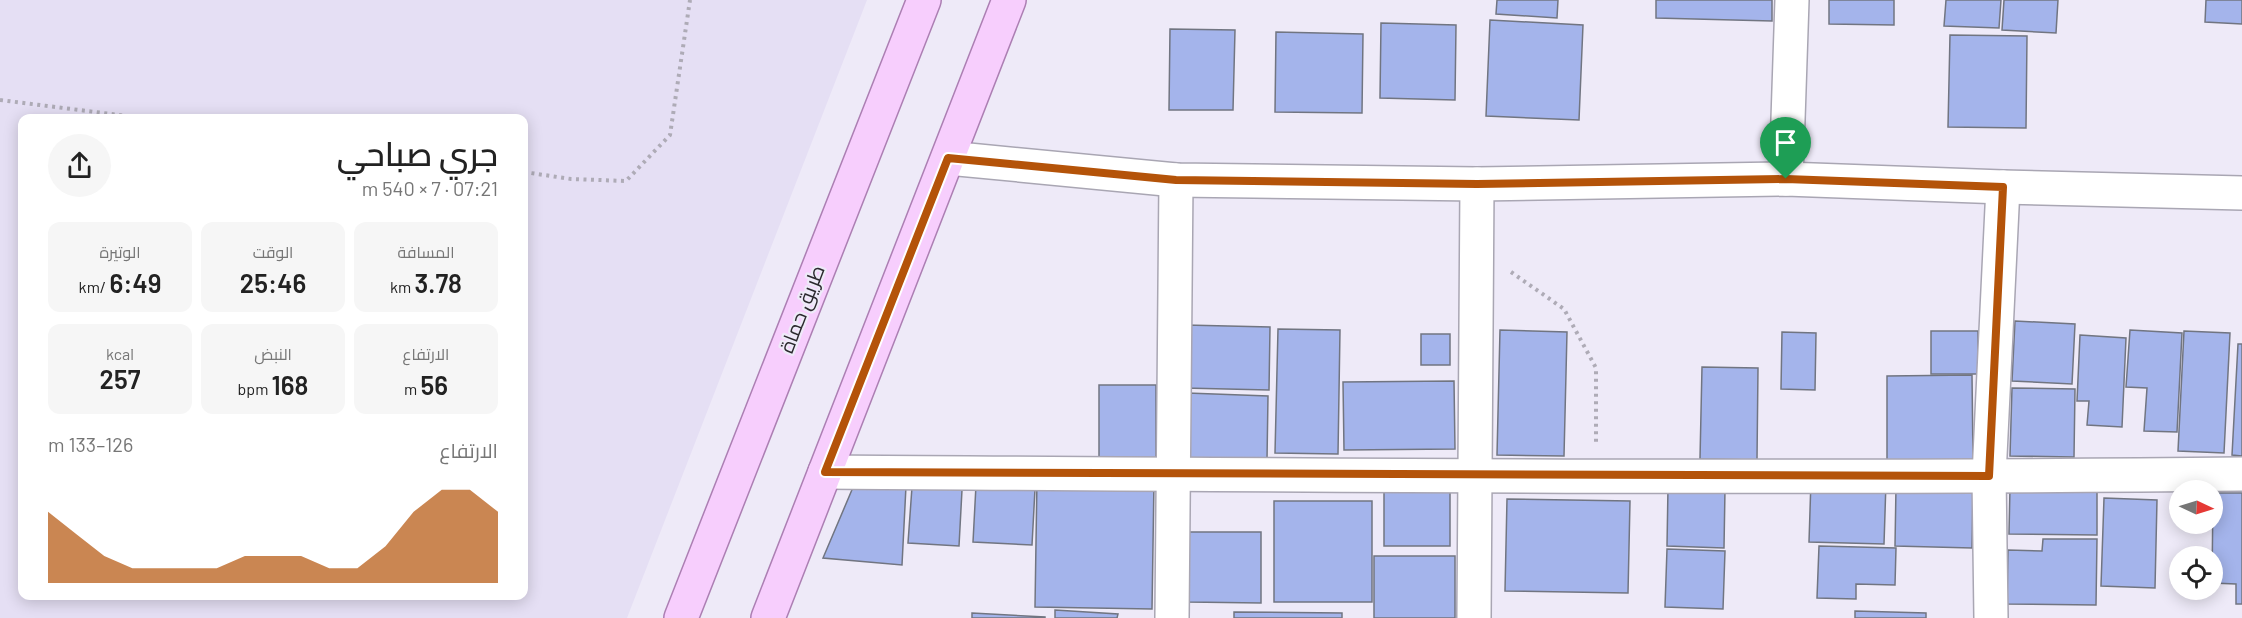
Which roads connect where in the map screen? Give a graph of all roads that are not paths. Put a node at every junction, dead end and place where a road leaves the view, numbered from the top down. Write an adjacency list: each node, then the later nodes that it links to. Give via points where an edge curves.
1 (924, 0): 15 (main road, طريق حماة)
2 (1009, 0): 4 (main road)
3 (1792, 0): 5 (street)
4 (948, 158): 6 (street); 10 (main road)
5 (1786, 179): 7 (street); 8 (street)
6 (1176, 180): 7 (street); 11 (street)
7 (1477, 184): 13 (street)
8 (2003, 187): 9 (street); 14 (street)
9 (2242, 193)
10 (825, 472): 11 (street); 16 (main road)
11 (1172, 474): 13 (street); 17 (street)
12 (2242, 474): 14 (street)
13 (1474, 476): 14 (street); 18 (street)
14 (1989, 476): 19 (street)
15 (681, 618)
16 (768, 618)
17 (1172, 618)
18 (1474, 618)
19 (1991, 618)

